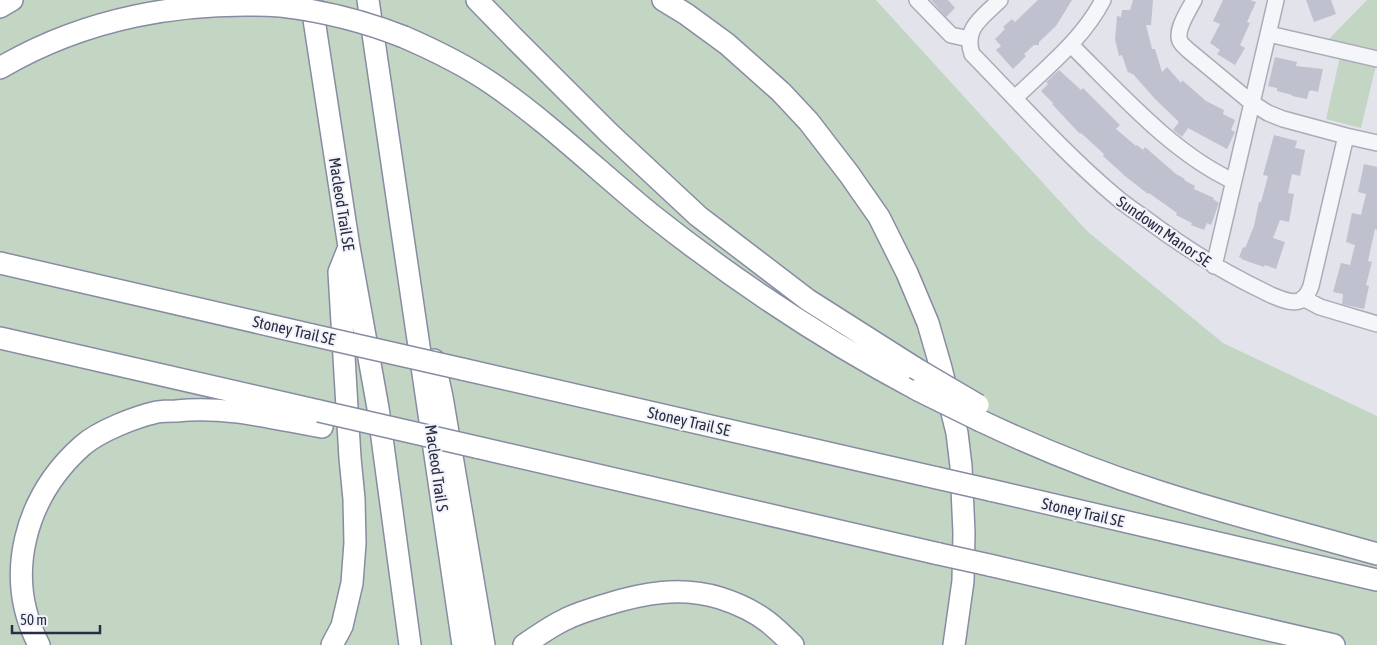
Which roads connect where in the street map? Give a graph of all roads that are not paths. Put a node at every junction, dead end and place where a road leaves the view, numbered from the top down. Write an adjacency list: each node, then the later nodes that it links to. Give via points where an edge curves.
1 (12, 0): 11 (highway)
2 (311, 0): 22 (highway, Macleod Trail SE)
3 (368, 0): 25 (highway)
4 (477, 0): 29 (highway, bridge, via 610,134 698,216 808,300)
5 (663, 0): 40 (highway, via 727,44 809,122 879,217 908,273 928,323 957,433 964,533 963,581)
6 (917, 0): 13 (street, via 951,35)
7 (1000, 0): 13 (street, via 975,25)
8 (1103, 0): 14 (street)
9 (1194, 0): 18 (street, via 1181,25 1180,41)
10 (1276, 0): 12 (street)
11 (0, 7)
12 (1268, 34): 15 (street); 18 (street)
13 (969, 39): 17 (street, Sundown Manor SE, via 972,54)
14 (1071, 45): 17 (street); 21 (street, via 1150,123 1194,159)
15 (1377, 60)
16 (0, 68): 29 (highway, bridge, via 66,35 106,22 136,14 214,4 281,6 331,14 404,37 490,82 721,268 804,324 918,390)
17 (1015, 98): 24 (street, Sundown Manor SE, via 1115,197)
18 (1252, 103): 19 (street, via 1283,119); 21 (street)
19 (1346, 136): 20 (street); 26 (street, via 1310,290)
20 (1377, 143)
21 (1234, 181): 24 (street)
22 (349, 247): 34 (highway, via 339,272 355,543 352,583 342,626); 35 (highway, Macleod Trail SE, via 378,408)
23 (0, 263): 32 (highway, Stoney Trail SE, bridge)
24 (1214, 266): 26 (street, Sundown Manor SE, via 1288,302)
25 (411, 290): 36 (highway, Macleod Trail S); 37 (highway, via 428,333 442,396)
26 (1303, 298): 27 (street, via 1320,307)
27 (1377, 324)
28 (0, 338): 30 (highway)
29 (980, 413): 31 (highway, via 1013,424 1134,484)
30 (320, 419): 33 (highway, via 197,409 157,412 108,430 83,445 44,492 31,519 23,550 23,601); 41 (highway, bridge, via 476,447)
31 (1377, 554)
32 (1377, 580)
33 (38, 645)
34 (332, 645)
35 (410, 645)
36 (462, 645)
37 (484, 645)
38 (524, 645): 39 (highway, via 585,611 628,597 673,592 696,592 721,598 766,621)
39 (793, 645)
40 (954, 645)
41 (1334, 645)

